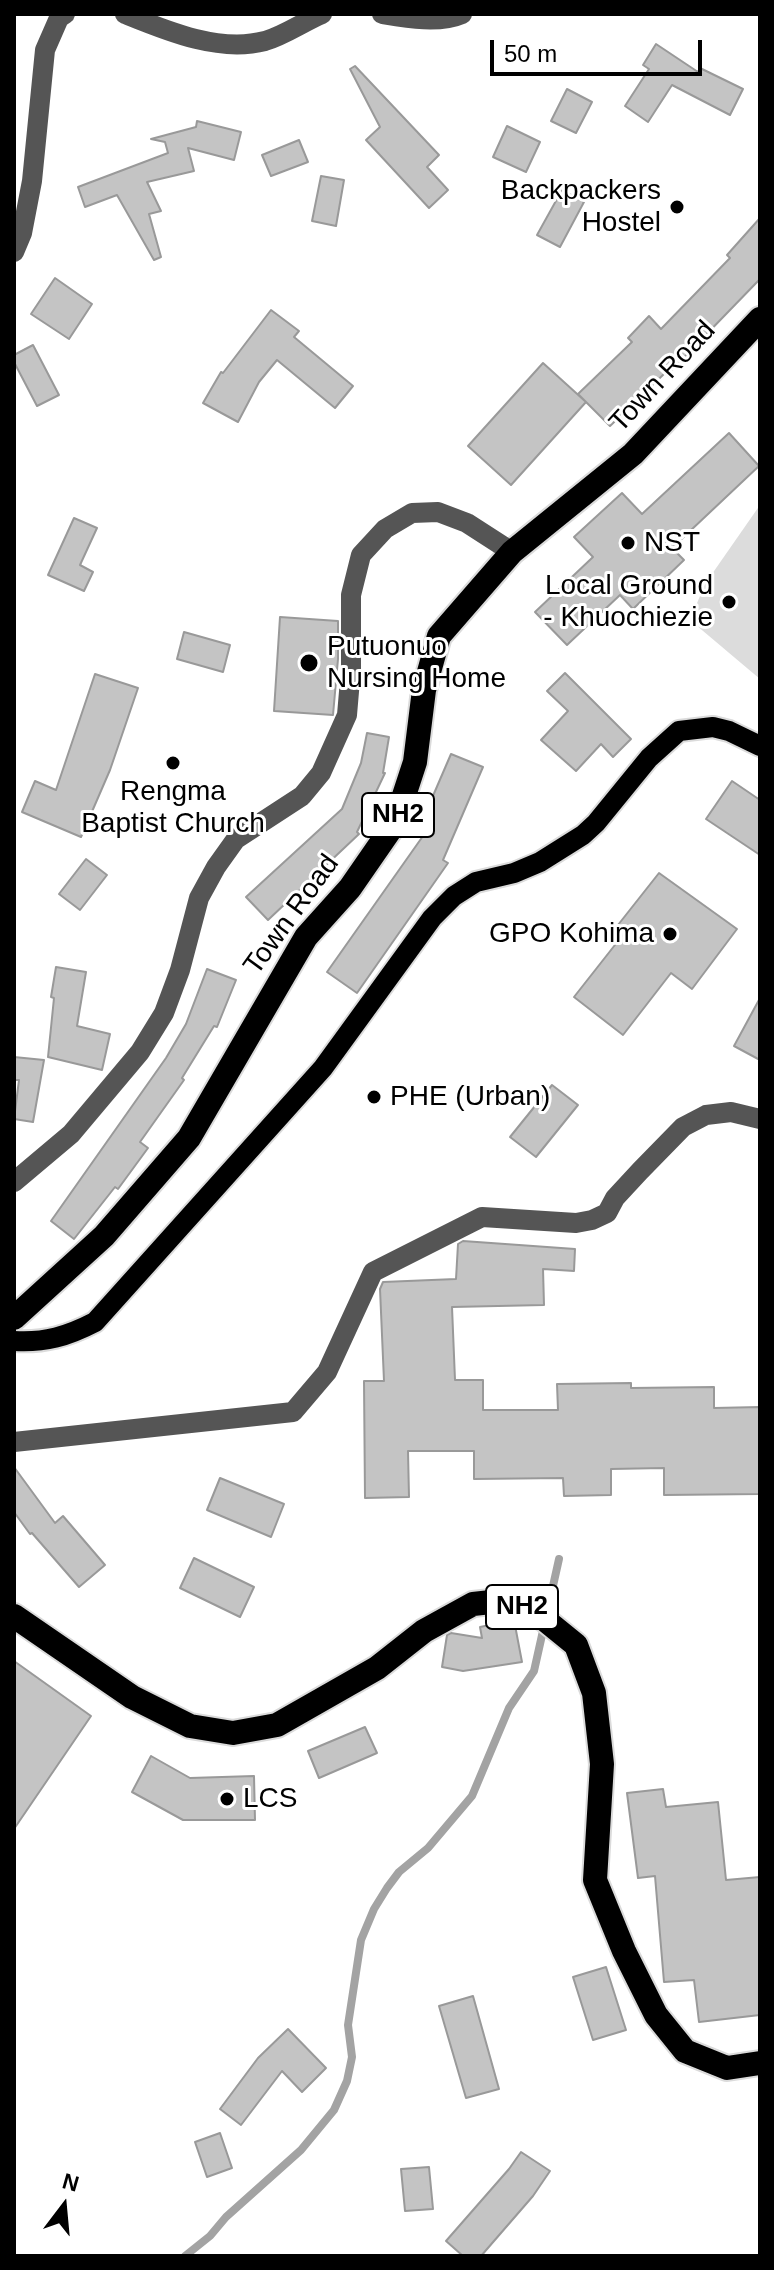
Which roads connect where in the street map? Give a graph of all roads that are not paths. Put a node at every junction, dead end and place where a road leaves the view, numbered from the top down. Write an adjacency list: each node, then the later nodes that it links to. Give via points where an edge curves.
1 (65, 14): 6 (street, via 45,50 32,181)
2 (125, 14): 3 (street, via 170,32 236,43 264,41)
3 (322, 14)
4 (382, 14): 5 (street)
5 (462, 14)
6 (14, 252)
7 (760, 319): 8 (highway, Town Road / NH2, via 633,454)
8 (512, 552): 11 (street, via 467,523 438,512 412,513 385,529 361,555 351,595 347,715 321,773 302,796 236,839 199,898 180,970 140,1052 71,1134); 12 (highway, Town Road / NH2, via 439,636 424,690 415,762 395,823 350,888 306,937 189,1138 104,1236)
9 (760, 746): 13 (main road, via 713,727 679,731 583,835 540,862 476,882 454,896 432,918 323,1068 95,1322 64,1338)
10 (760, 1119): 14 (street, via 731,1112 706,1115 683,1127 607,1213 592,1220 482,1217 373,1272 327,1372 293,1412)
11 (14, 1182)
12 (14, 1318)
13 (14, 1341)
14 (14, 1442)
15 (14, 1616): 16 (highway, NH2, via 132,1697 190,1726 233,1733 277,1725 377,1668 424,1631 473,1604 509,1600 544,1619 576,1645 594,1693 602,1764 595,1880 631,1964 656,2015 685,2051 727,2068)
16 (760, 2063)

